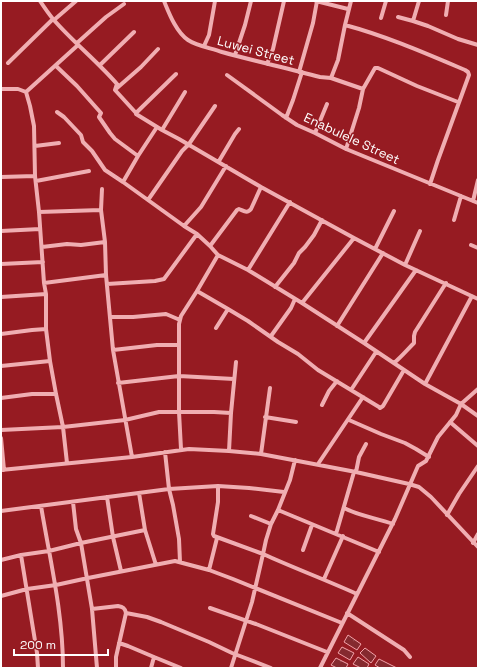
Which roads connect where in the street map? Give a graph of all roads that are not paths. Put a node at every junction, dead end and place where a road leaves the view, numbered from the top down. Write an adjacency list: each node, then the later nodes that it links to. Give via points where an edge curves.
1 (40, 1): 17 (street)
2 (76, 1): 17 (street)
3 (164, 1): 23 (street, Luwei Street, via 180,33 188,40)
4 (215, 1): 23 (street, via 209,35)
5 (251, 1): 25 (street)
6 (284, 1): 27 (street)
7 (316, 1): 13 (street); 30 (street)
8 (351, 1): 13 (street)
9 (386, 1): 16 (street)
10 (419, 1): 18 (street)
11 (448, 1): 14 (street)
12 (124, 4): 21 (street)
13 (348, 9): 19 (street)
14 (446, 15)
15 (398, 17): 18 (street)
16 (381, 18)
17 (54, 20): 21 (street); 26 (street)
18 (413, 21): 22 (street)
19 (345, 25): 33 (street, via 338,60); 39 (street, via 391,39 468,72)
20 (134, 32): 28 (street)
21 (77, 44): 28 (street); 29 (street)
22 (478, 45)
23 (204, 46): 25 (street, Luwei Street)
24 (158, 49): 36 (street)
25 (235, 55): 27 (street, Luwei Street)
26 (8, 63)
27 (267, 64): 30 (street, Luwei Street)
28 (100, 65): 36 (street, via 117,84)
29 (56, 66): 37 (street); 53 (street, via 101,113 99,117 110,133)
30 (301, 72): 33 (street, Luwei Street); 44 (street, via 294,100)
31 (176, 74): 43 (street)
32 (227, 75): 44 (street, Enabulele Street)
33 (331, 78): 35 (street, Luwei Street)
34 (1, 89): 37 (street, via 18,89)
35 (363, 89): 39 (street, via 376,68); 52 (street)
36 (115, 90): 43 (street)
37 (26, 92): 51 (street, via 34,126)
38 (185, 92): 47 (street)
39 (458, 102): 61 (street)
40 (326, 104): 48 (street)
41 (215, 106): 50 (street)
42 (57, 112): 60 (street, via 81,136 105,170)
43 (136, 113): 45 (street)
44 (286, 118): 48 (street, Enabulele Street)
45 (157, 126): 47 (street); 53 (street)
46 (239, 129): 54 (street)
47 (162, 130): 50 (street)
48 (315, 133): 52 (street, Enabulele Street)
49 (59, 143): 51 (street)
50 (189, 144): 54 (street); 65 (street)
51 (34, 146): 58 (street)
52 (346, 149): 61 (street, Enabulele Street)
53 (138, 156): 60 (street)
54 (219, 161): 55 (street)
55 (226, 166): 62 (street); 74 (street, via 201,207)
56 (89, 171): 58 (street)
57 (1, 177): 58 (street)
58 (36, 178): 71 (street)
59 (478, 180): 66 (street)
60 (123, 182): 65 (street)
61 (430, 184): 64 (street, Enabulele Street)
62 (262, 187): 67 (street); 82 (street, via 249,212 237,210)
63 (102, 189): 69 (street)
64 (461, 196): 66 (street, Enabulele Street); 73 (street)
65 (148, 200): 74 (street)
66 (473, 201): 68 (street, Enabulele Street)
67 (290, 202): 72 (street); 91 (street)
68 (478, 203)
69 (101, 210): 71 (street); 80 (street)
70 (394, 211): 85 (street)
71 (39, 212): 75 (street)
72 (322, 220): 79 (street); 97 (street, via 314,235)
73 (454, 220)
74 (184, 226): 78 (street)
75 (40, 229): 76 (street); 83 (street)
76 (1, 231)
77 (420, 231): 90 (street)
78 (197, 234): 82 (street); 96 (street, via 164,279)
79 (354, 238): 85 (street); 104 (street)
80 (105, 242): 83 (street); 93 (street)
81 (471, 245): 84 (street)
82 (210, 246): 87 (street)
83 (42, 247): 88 (street)
84 (478, 248)
85 (375, 249): 86 (street)
86 (383, 253): 90 (street); 108 (street)
87 (218, 255): 91 (street); 98 (street)
88 (43, 262): 89 (street); 94 (street)
89 (1, 264)
90 (405, 265): 92 (street)
91 (248, 270): 97 (street)
92 (416, 270): 95 (street); 113 (street)
93 (106, 275): 94 (street); 96 (street)
94 (44, 283): 99 (street)
95 (446, 283): 100 (street); 119 (street, via 415,332 414,343)
96 (107, 284): 106 (street)
97 (275, 287): 102 (street)
98 (197, 291): 105 (street); 107 (street)
99 (46, 294): 101 (street); 110 (street)
100 (472, 296): 103 (street); 126 (street)
101 (1, 297)
102 (295, 299): 104 (street); 112 (street)
103 (478, 299)
104 (302, 303): 108 (street)
105 (228, 309): 109 (street); 112 (street)
106 (110, 317): 107 (street, via 166,314); 115 (street)
107 (180, 320): 114 (street)
108 (337, 326): 113 (street)
109 (216, 328)
110 (46, 329): 111 (street); 117 (street)
111 (1, 334)
112 (271, 336): 124 (street)
113 (364, 343): 116 (street)
114 (179, 345): 115 (street); 122 (street)
115 (113, 350): 125 (street)
116 (376, 352): 119 (street); 129 (street)
117 (50, 361): 120 (street); 130 (street)
118 (236, 362): 123 (street)
119 (394, 363): 121 (street)
120 (1, 366)
121 (404, 370): 126 (street); 131 (street, via 380,408)
122 (179, 376): 123 (street); 125 (street); 135 (street)
123 (234, 379): 136 (street)
124 (336, 382): 129 (street); 134 (street, via 328,391)
125 (118, 383): 139 (street)
126 (425, 384): 133 (street)
127 (270, 388): 138 (street)
128 (478, 389): 133 (street)
129 (351, 390): 131 (street)
130 (56, 394): 132 (street); 143 (street)
131 (363, 397): 140 (street)
132 (1, 398)
133 (461, 404): 137 (street); 142 (street)
134 (322, 405)
135 (179, 412): 136 (street); 139 (street, via 159,412); 148 (street)
136 (231, 413): 149 (street)
137 (478, 416)
138 (266, 418): 141 (street); 151 (street)
139 (125, 420): 143 (street); 152 (street)
140 (349, 420): 153 (street, via 405,443); 156 (street)
141 (296, 422)
142 (450, 422): 147 (street); 153 (street, via 438,438)
143 (63, 427): 144 (street); 155 (street)
144 (1, 430)
145 (1, 438): 158 (street)
146 (366, 444): 159 (street)
147 (478, 446)
148 (181, 450): 149 (street); 150 (street)
149 (229, 450): 151 (street)
150 (165, 452): 152 (street); 164 (street)
151 (261, 454): 154 (street)
152 (132, 457): 155 (street)
153 (429, 457): 160 (street, via 418,466)
154 (295, 460): 156 (street); 165 (street)
155 (67, 463): 158 (street)
156 (318, 464): 159 (street)
157 (478, 466): 173 (street)
158 (3, 470)
159 (355, 472): 161 (street); 170 (street)
160 (414, 475): 161 (street); 163 (street)
161 (410, 485): 163 (street); 176 (street)
162 (218, 486): 164 (street); 165 (street); 183 (street, via 213,534)
163 (419, 487): 173 (street)
164 (169, 489): 166 (street); 193 (street, via 179,539)
165 (284, 492): 171 (street)
166 (139, 493): 167 (street); 178 (street)
167 (107, 497): 168 (street); 182 (street)
168 (73, 502): 169 (street); 184 (street, via 76,529)
169 (41, 506): 172 (street); 188 (street)
170 (344, 508): 176 (street); 179 (street)
171 (278, 510): 175 (street); 177 (street)
172 (1, 511)
173 (447, 515): 185 (street)
174 (251, 516): 175 (street)
175 (270, 524): 190 (street)
176 (393, 524): 189 (street)
177 (312, 525): 179 (street); 187 (street)
178 (146, 530): 182 (street); 194 (street)
179 (336, 534): 181 (street)
180 (478, 534): 185 (street)
181 (342, 536): 189 (street); 198 (street)
182 (113, 537): 184 (street); 196 (street)
183 (217, 538): 190 (street); 195 (street)
184 (81, 543): 188 (street); 197 (street)
185 (473, 543): 186 (street)
186 (478, 547)
187 (303, 550)
188 (49, 551): 191 (street); 199 (street)
189 (379, 552): 202 (street)
190 (263, 554): 198 (street); 200 (street)
191 (21, 555): 192 (street); 201 (street)
192 (1, 560)
193 (180, 562): 194 (street); 195 (street)
194 (156, 565): 196 (street)
195 (209, 570): 200 (street)
196 (121, 571): 197 (street)
197 (88, 578): 199 (street); 205 (street)
198 (324, 579): 202 (street)
199 (56, 586): 201 (street); 216 (street)
200 (255, 589): 208 (street); 209 (street)
201 (27, 590): 203 (street); 215 (street)
202 (357, 594): 207 (street)
203 (1, 596)
204 (210, 608): 208 (street)
205 (92, 609): 206 (street, via 118,606 123,607); 217 (street)
206 (126, 613): 210 (street); 212 (street, via 167,624)
207 (347, 613): 209 (street); 214 (street, via 404,650)
208 (246, 621): 211 (street); 212 (street)
209 (342, 623): 211 (street)
210 (119, 643): 213 (street); 218 (street)
211 (327, 652): 223 (street)
212 (235, 654): 221 (street); 222 (street)
213 (154, 657): 219 (street); 220 (street)
214 (410, 657)
215 (38, 668)
216 (63, 668)
217 (97, 668)
218 (116, 668)
219 (151, 668)
220 (181, 668)
221 (231, 668)
222 (271, 668)
223 (320, 668)

